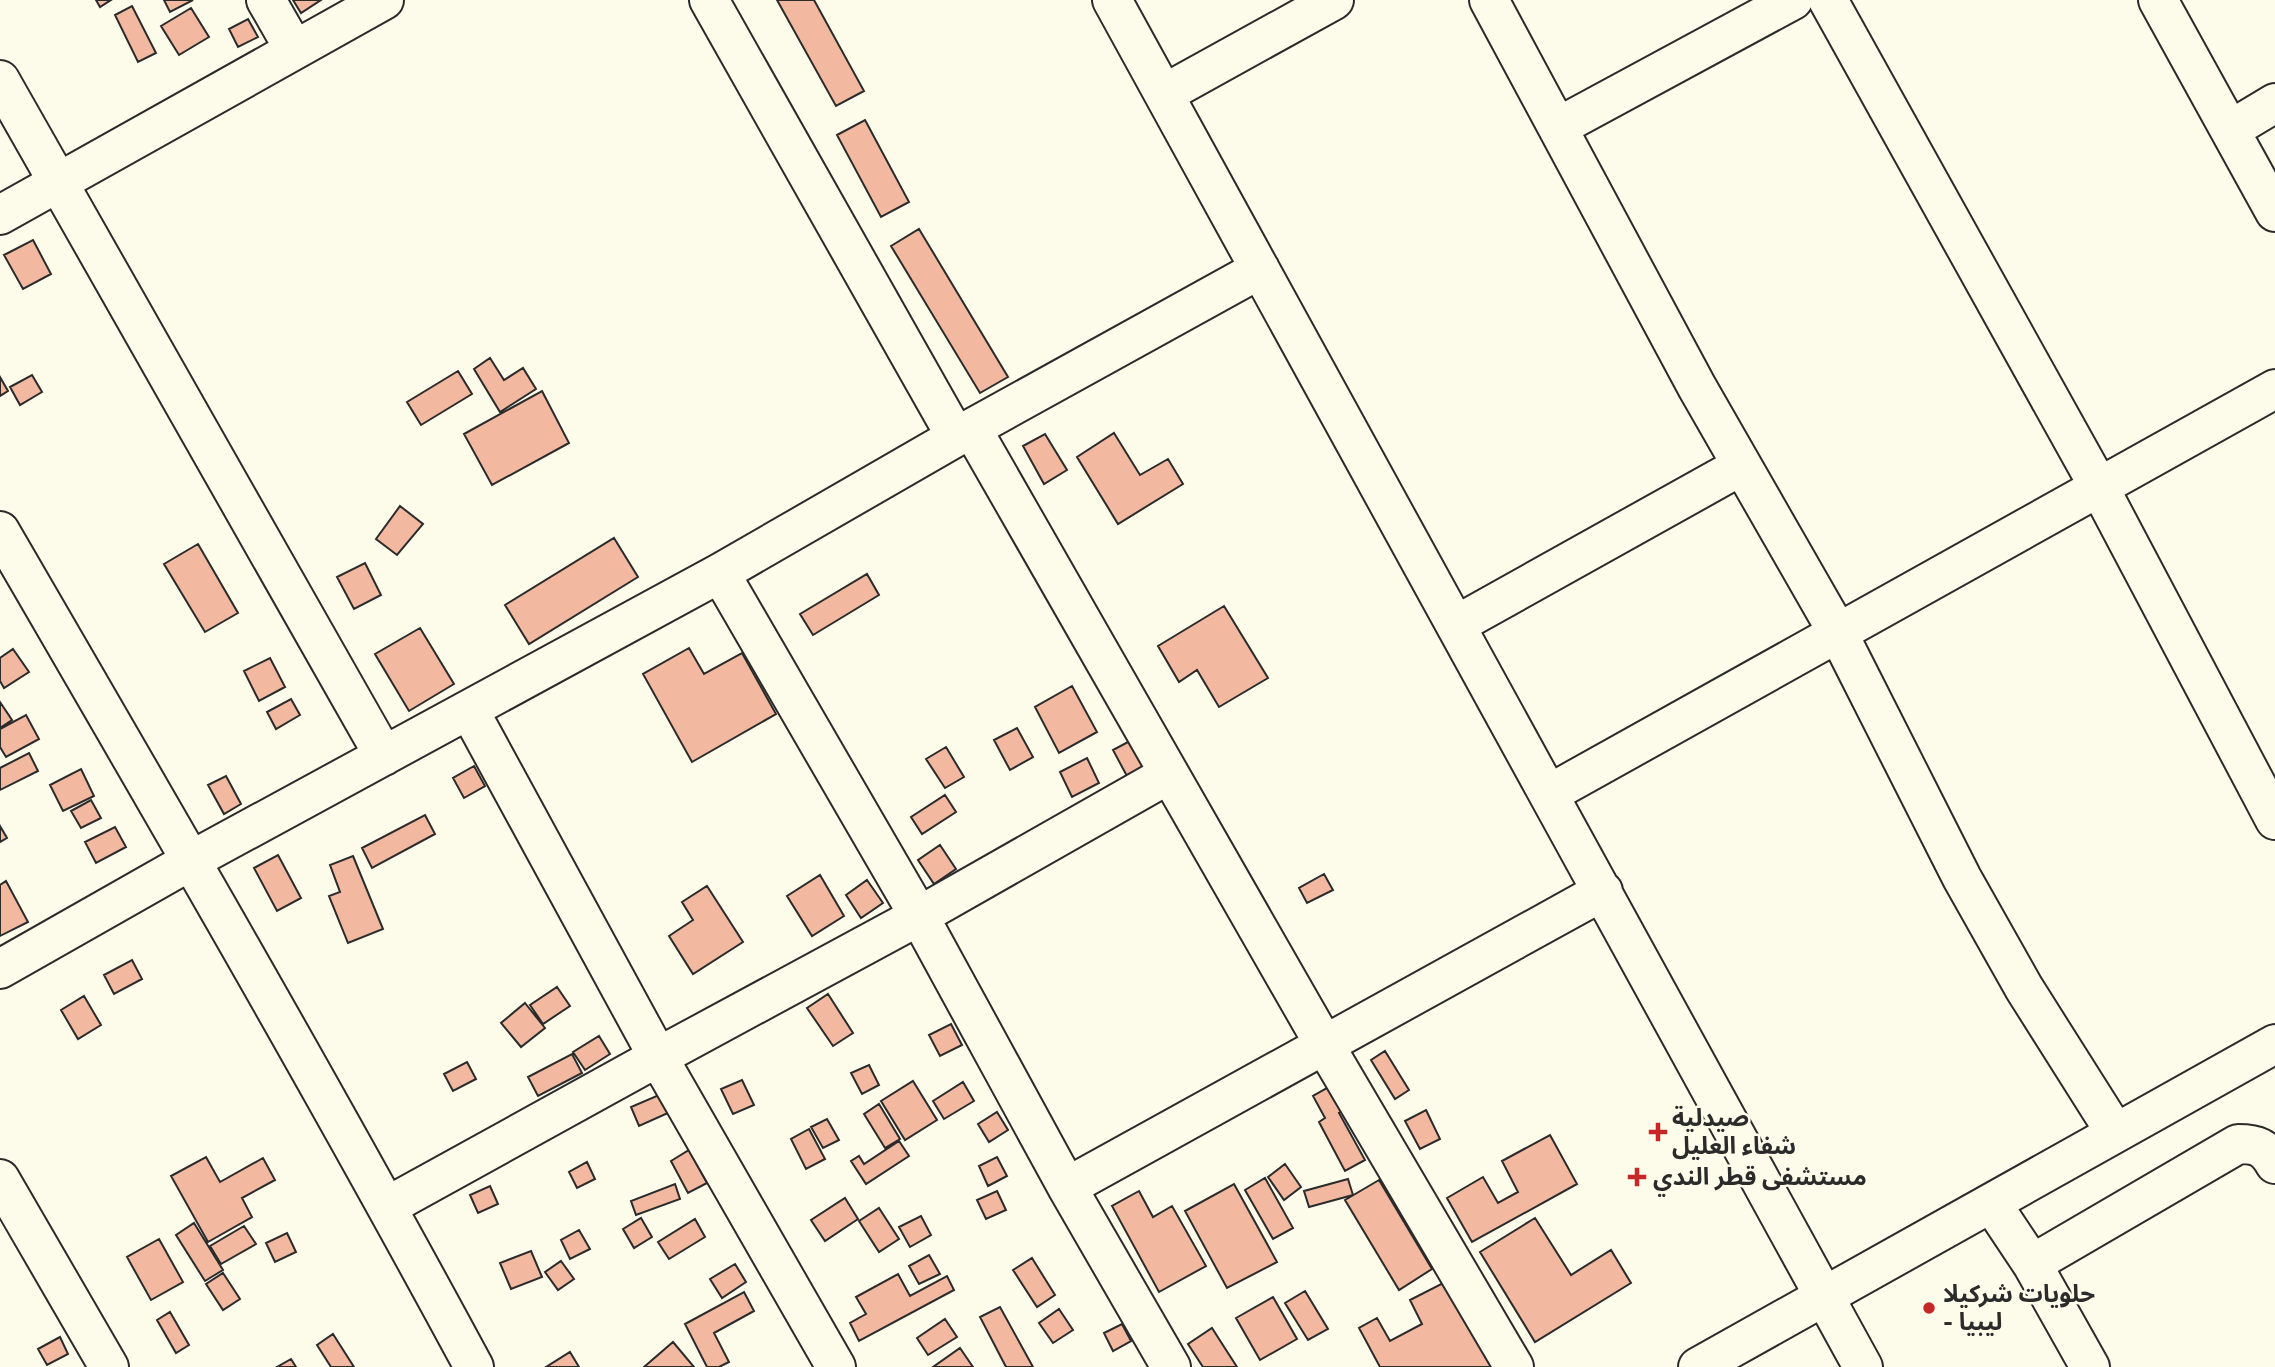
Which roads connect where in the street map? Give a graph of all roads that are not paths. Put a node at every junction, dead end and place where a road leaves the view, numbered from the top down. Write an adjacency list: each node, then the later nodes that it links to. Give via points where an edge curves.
1 (266, 0): 10 (main road)
2 (384, 0): 10 (main road)
3 (709, 0): 21 (main road)
4 (1112, 0): 12 (main road)
5 (1334, 0): 12 (main road)
6 (1489, 0): 14 (main road)
7 (1793, 0): 14 (main road)
8 (1828, 0): 23 (main road)
9 (2158, 0): 15 (main road)
10 (294, 49): 16 (main road)
11 (0, 80): 16 (main road)
12 (1164, 93): 19 (main road)
13 (2275, 103): 15 (main road)
14 (1558, 127): 22 (main road)
15 (2230, 130): 17 (main road)
16 (58, 183): 18 (main road); 29 (main road)
17 (2275, 212)
18 (0, 215)
19 (1260, 269): 21 (main road); 26 (main road)
20 (2275, 388): 23 (main road)
21 (964, 433): 25 (main road); 30 (main road)
22 (1741, 466): 26 (main road); 27 (main road)
23 (2099, 487): 27 (main road); 32 (main road)
24 (0, 531): 33 (main road)
25 (720, 573): 28 (main road); 35 (main road)
26 (1456, 625): 31 (main road)
27 (1838, 633): 31 (main road); 40 (main road, via 1962,878 2024,988)
28 (469, 710): 29 (main road); 39 (main road)
29 (384, 756): 33 (main road)
30 (1169, 774): 35 (main road); 37 (main road)
31 (1549, 794): 34 (main road)
32 (2275, 820)
33 (192, 860): 36 (main road); 45 (main road)
34 (1603, 891): 37 (main road); 47 (main road)
35 (919, 916): 39 (main road); 43 (main road)
36 (0, 969)
37 (1324, 1044): 43 (main road); 53 (main road)
38 (2275, 1044): 40 (main road)
39 (658, 1057): 45 (main road); 51 (main road)
40 (2115, 1132): 44 (main road)
41 (2275, 1164): 46 (main road, via 2256,1144 2238,1144)
42 (0, 1178): 49 (main road)
43 (1067, 1187): 52 (main road)
44 (1992, 1204): 46 (main road); 47 (main road)
45 (388, 1206): 50 (main road)
46 (2032, 1264): 55 (main road)
47 (1824, 1298): 48 (main road); 54 (main road)
48 (1859, 1366)
49 (109, 1367)
50 (474, 1367)
51 (836, 1367)
52 (1171, 1367)
53 (1514, 1367)
54 (1698, 1367)
55 (2090, 1367)

